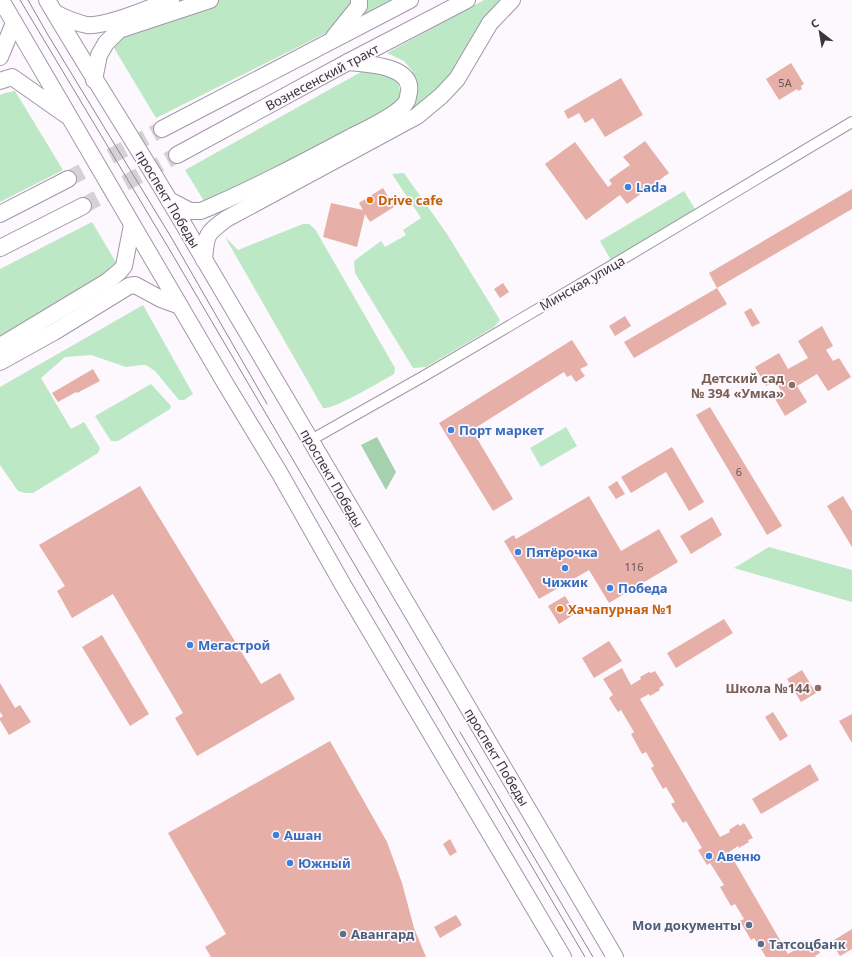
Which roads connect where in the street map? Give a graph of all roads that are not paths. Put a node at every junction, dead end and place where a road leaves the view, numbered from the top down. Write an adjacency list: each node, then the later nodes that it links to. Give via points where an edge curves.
1 (1, 0): 9 (main road)
2 (171, 0): 8 (main road, via 114,20 87,25 69,20)
3 (210, 0): 14 (main road, via 119,30 99,54)
4 (359, 0): 10 (main road, via 359,6)
5 (410, 0): 10 (main road, Вознесенский тракт)
6 (467, 0): 12 (main road, Вознесенский тракт)
7 (512, 0): 25 (main road, via 490,23 457,79 441,96 417,116 226,219 209,232 205,243)
8 (51, 6): 14 (main road, проспект Победы)
9 (14, 23): 11 (main road); 15 (main road)
10 (329, 42): 17 (main road, Вознесенский тракт)
11 (0, 57)
12 (348, 62): 18 (main road, Вознесенский тракт); 20 (main road, via 380,66 405,76 410,87 407,100 399,110 362,131 272,179 201,211 190,211)
13 (0, 80): 15 (main road, via 12,77)
14 (94, 80): 20 (main road, проспект Победы)
15 (70, 118): 23 (main road)
16 (852, 122): 29 (street, Минская улица, via 424,376)
17 (162, 129)
18 (177, 156)
19 (68, 179): 22 (main road)
20 (169, 199): 25 (main road, проспект Победы)
21 (83, 206): 24 (main road)
22 (0, 214)
23 (132, 225): 26 (main road); 27 (main road, via 124,266 120,271 108,281)
24 (0, 248)
25 (204, 260): 29 (main road, проспект Победы)
26 (180, 306): 28 (main road, via 160,299 135,285 129,286); 30 (main road)
27 (0, 346)
28 (0, 362)
29 (311, 440): 31 (main road, проспект Победы)
30 (563, 957)
31 (615, 957)

